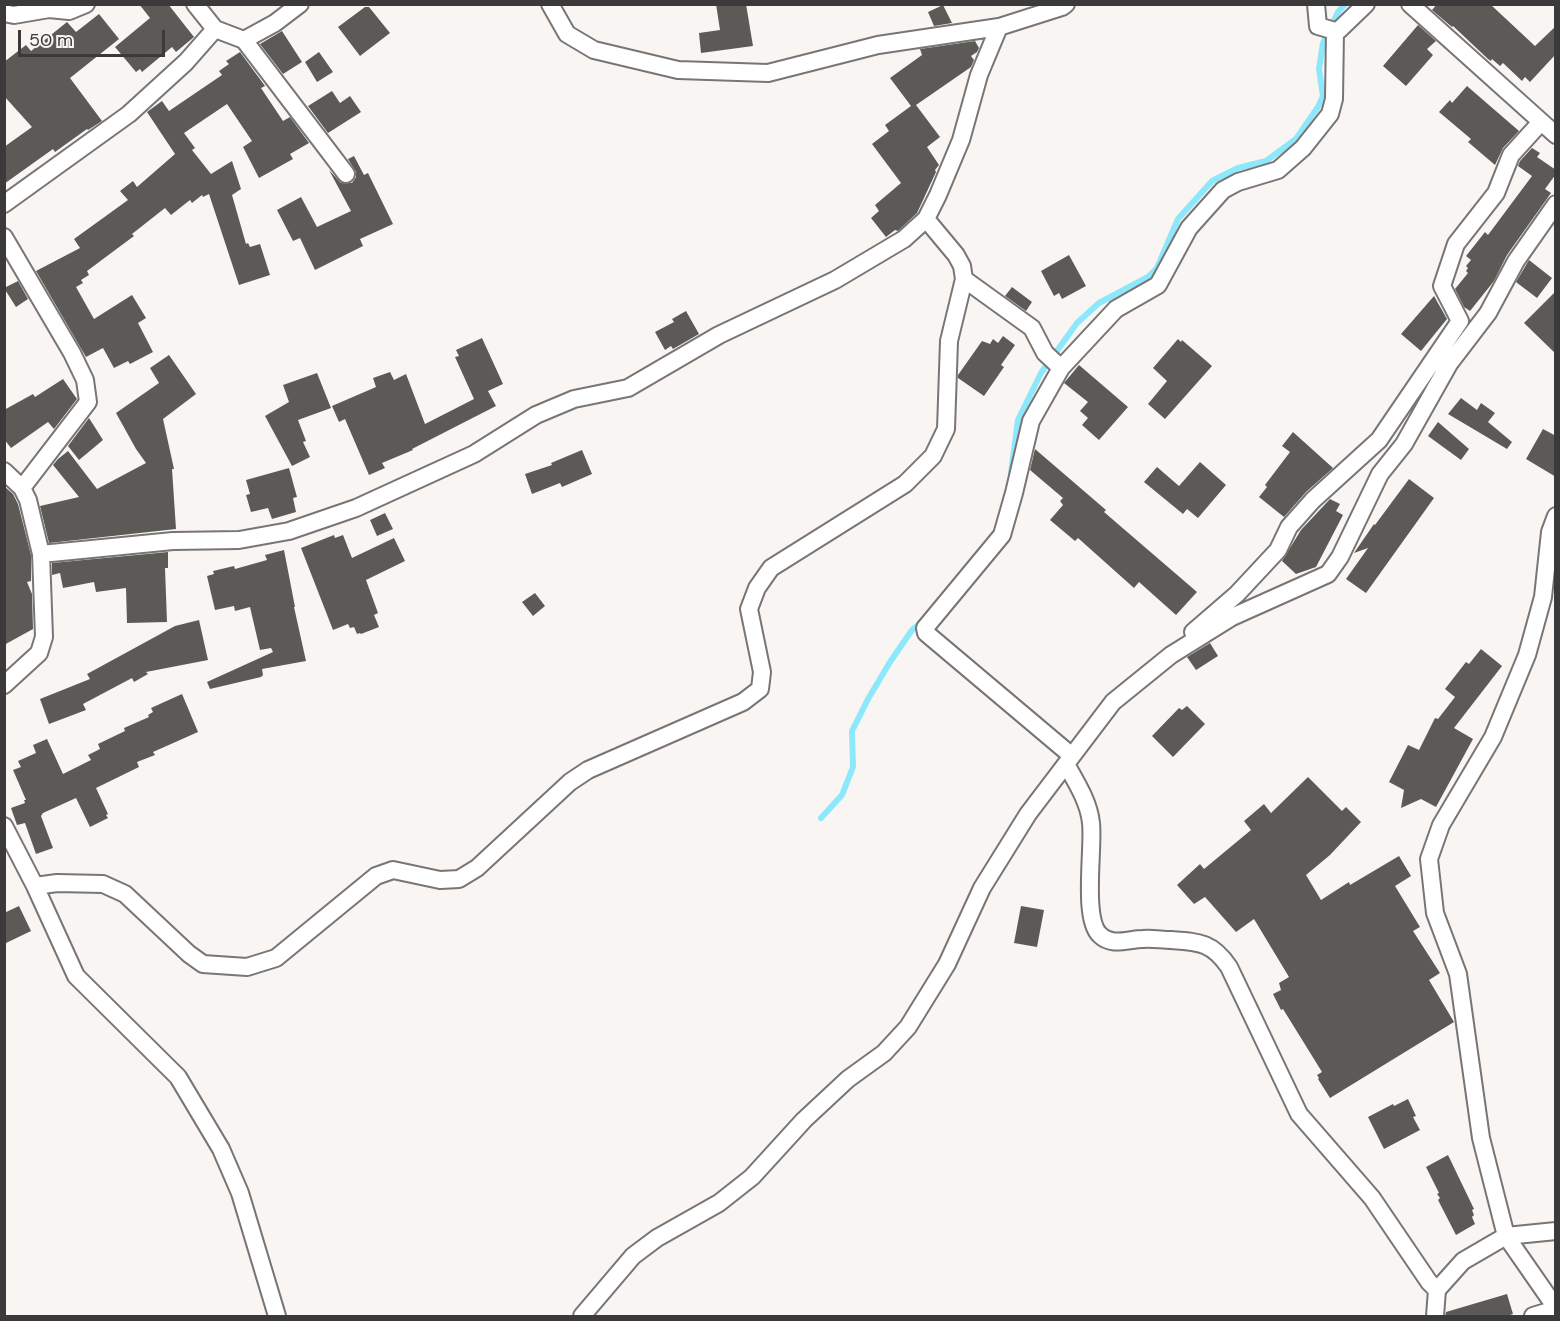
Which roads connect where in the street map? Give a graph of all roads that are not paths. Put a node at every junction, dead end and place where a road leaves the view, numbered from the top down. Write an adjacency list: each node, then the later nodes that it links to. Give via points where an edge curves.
1 (86, 4): 9 (street, via 69,11)
2 (195, 4): 11 (street)
3 (300, 4): 13 (street)
4 (550, 4): 10 (street, via 567,34 594,50 678,70 768,74 878,45)
5 (1066, 4): 10 (street)
6 (1316, 4): 12 (street, via 1318,26)
7 (1366, 4): 12 (street, via 1339,30)
8 (1410, 4): 14 (street)
9 (4, 13)
10 (999, 27): 19 (street, via 979,75 961,140)
11 (215, 29): 13 (street); 17 (street, via 186,62 129,114)
12 (1329, 29): 22 (street, via 1334,99 1330,114 1304,148 1278,170 1223,190 1189,228 1158,285 1116,309)
13 (244, 40): 16 (street)
14 (1541, 122): 15 (street); 27 (street, via 1511,155 1496,193 1456,244 1442,286 1460,321 1379,440 1313,500 1289,527 1278,550)
15 (1556, 135)
16 (346, 174)
17 (4, 204)
18 (1556, 204): 27 (street, via 1516,261 1488,313 1449,364 1404,444 1380,474 1328,574 1232,617)
19 (926, 219): 21 (street, via 956,255); 26 (street, via 904,239 835,280 719,335 628,388 574,399 536,415 474,454 356,508 289,531 239,540 173,541)
20 (4, 237): 24 (street, via 72,353 85,380 88,402)
21 (964, 279): 22 (street, via 1032,328); 31 (street, via 949,341 946,429 933,456 905,484 771,568 748,609 762,672 760,689 743,702 588,770 477,868 459,879 440,880 393,870 375,876 276,958 247,967 203,964 125,894 103,884)
22 (1054, 361): 29 (street, via 1031,421 1002,535 925,628 926,633)
23 (4, 471): 24 (street)
24 (22, 488): 26 (street)
25 (1556, 516): 33 (street, via 1550,532 1543,597 1527,655 1493,736 1441,825 1429,859 1435,913 1458,974 1481,1138)
26 (41, 554): 28 (street, via 44,637 39,653)
27 (1171, 655): 29 (street, via 1113,702)
28 (4, 685)
29 (1069, 760): 34 (street, via 1091,822 1090,905 1098,934 1111,943 1143,939 1200,942 1220,953 1299,1114 1372,1198); 37 (street, via 1028,814 982,888 947,964 908,1027 884,1053 848,1079 804,1120 752,1177 719,1203 633,1256)
30 (4, 826): 31 (street)
31 (35, 886): 36 (street, via 76,976 178,1077 221,1149 240,1193)
32 (1556, 1231): 33 (street)
33 (1506, 1236): 34 (street, via 1463,1261); 35 (street)
34 (1437, 1290): 38 (street)
35 (1556, 1308): 39 (street)
36 (277, 1317)
37 (582, 1317)
38 (1435, 1317)
39 (1533, 1317)

